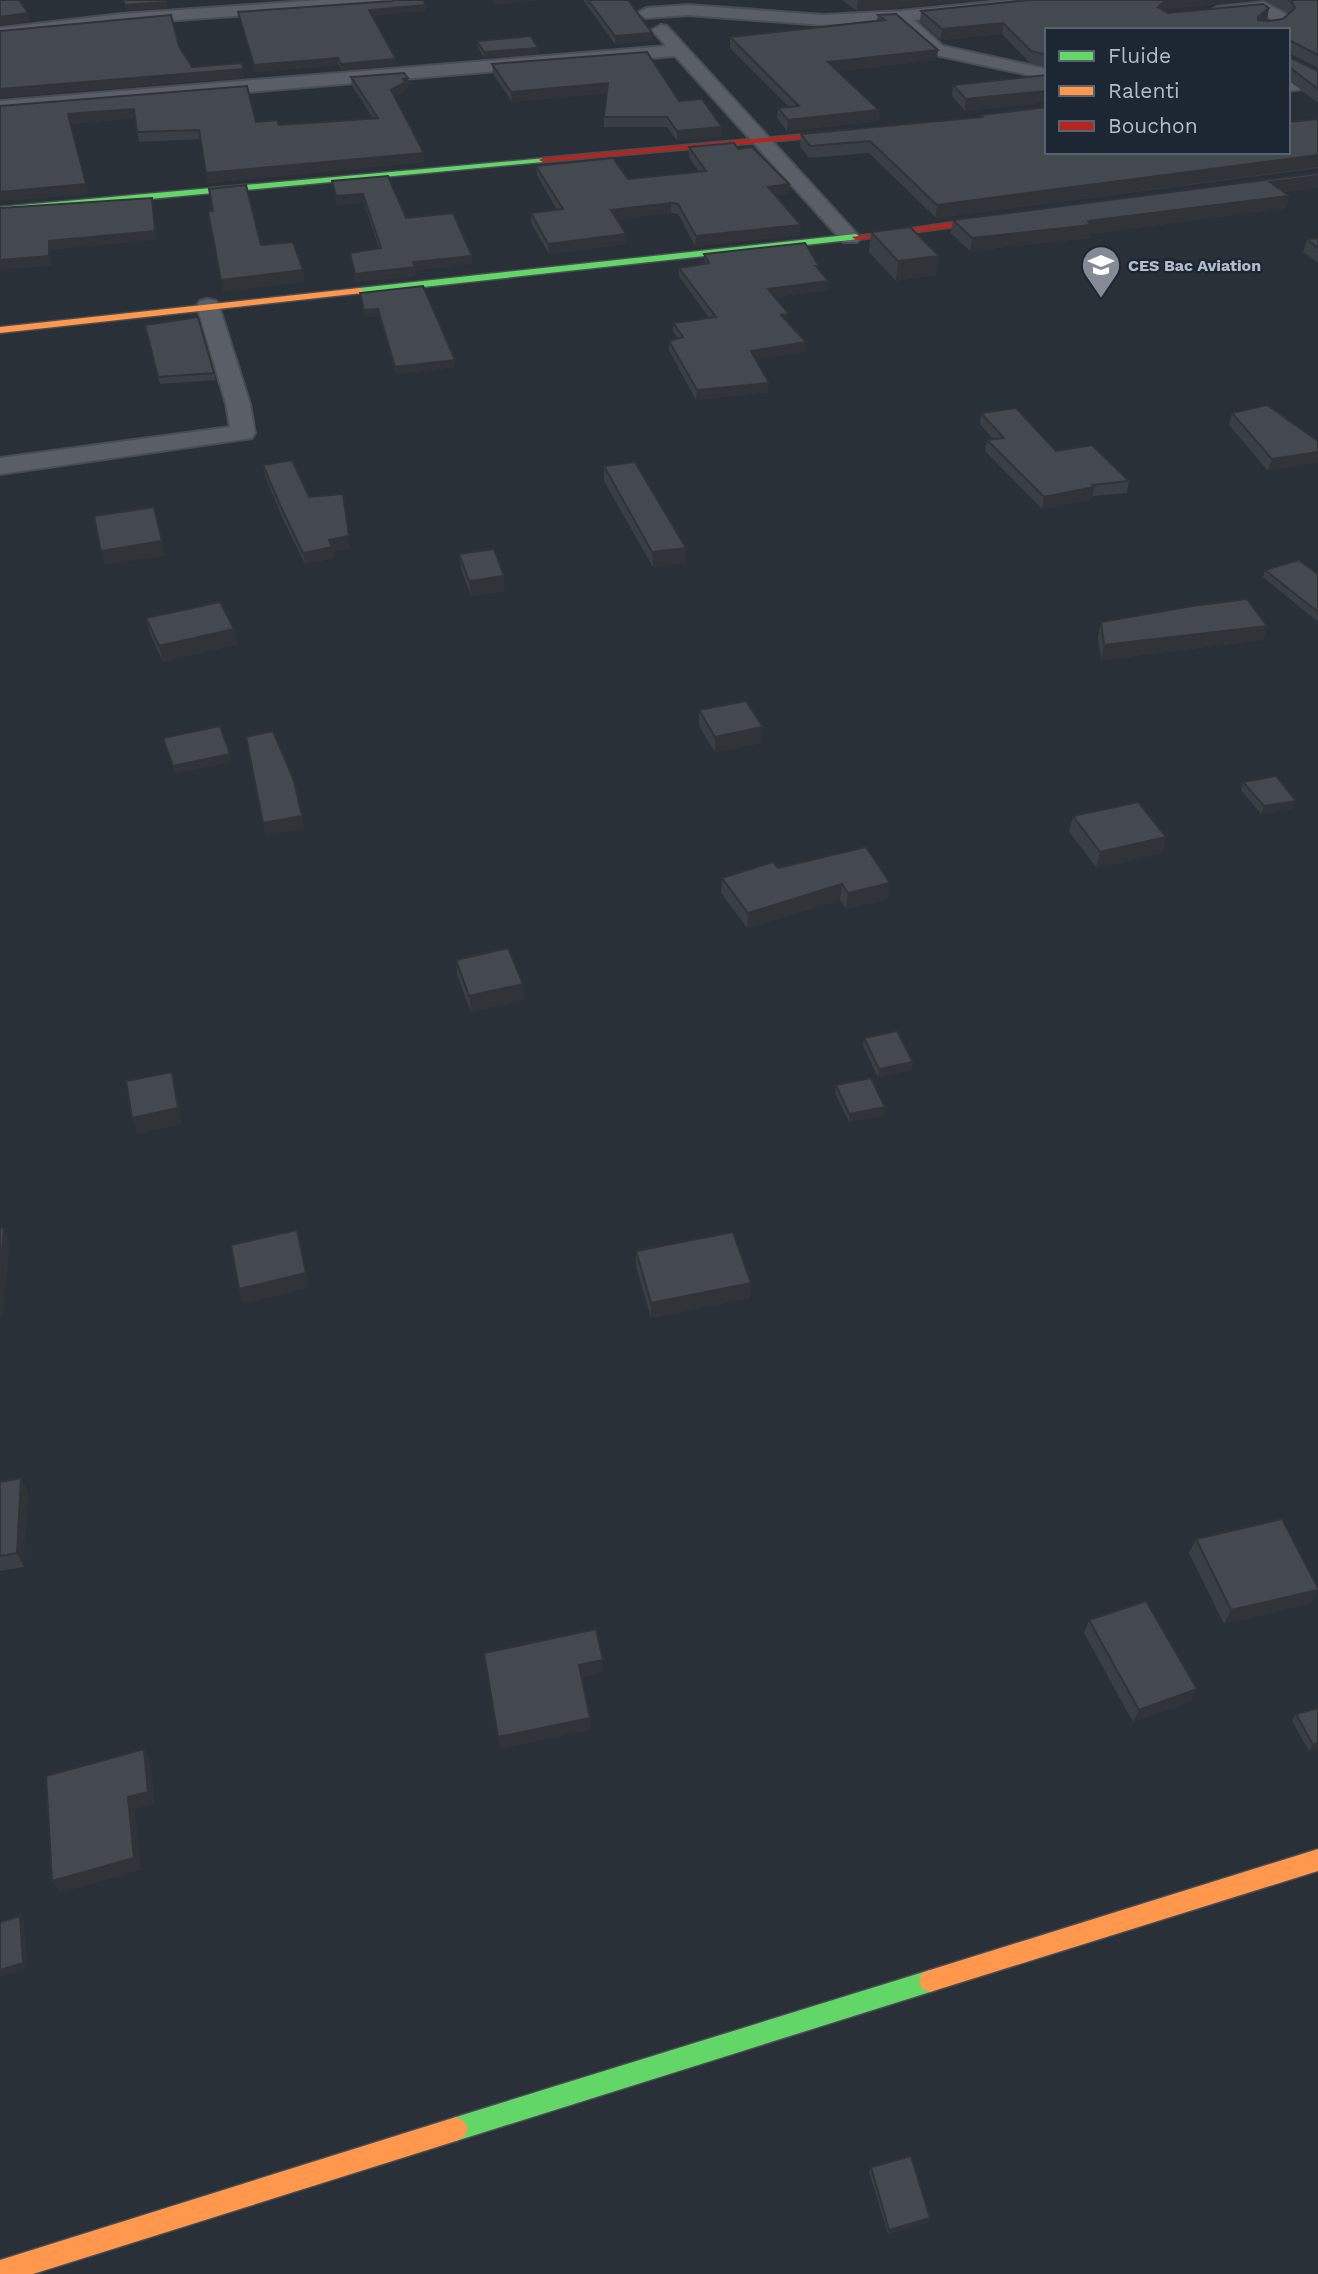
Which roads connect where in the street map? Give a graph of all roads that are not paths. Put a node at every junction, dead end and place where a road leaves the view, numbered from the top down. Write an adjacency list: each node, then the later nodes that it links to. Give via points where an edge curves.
1 (392, 0): 11 (street, via 121,19)
2 (1062, 0): 8 (street)
3 (1289, 0): 9 (street)
4 (824, 2): 6 (street)
5 (640, 6): 6 (street); 12 (street)
6 (737, 13): 8 (street, via 823,20)
7 (1203, 13): 9 (street, via 1264,7)
8 (900, 16): 14 (street, via 937,50)
9 (1282, 19): 10 (street)
10 (1268, 28)
11 (0, 33)
12 (679, 50): 17 (street); 19 (street)
13 (1298, 65): 15 (street)
14 (1045, 74)
15 (1318, 81): 16 (street)
16 (1290, 86)
17 (0, 107)
18 (870, 130): 19 (street)
19 (761, 142): 20 (street); 22 (street)
20 (0, 210)
21 (1014, 216): 22 (street)
22 (850, 238): 23 (street)
23 (208, 306): 24 (street); 25 (street, via 243,433)
24 (0, 330)
25 (0, 466)
26 (1318, 1860): 27 (street)
27 (0, 2272)

